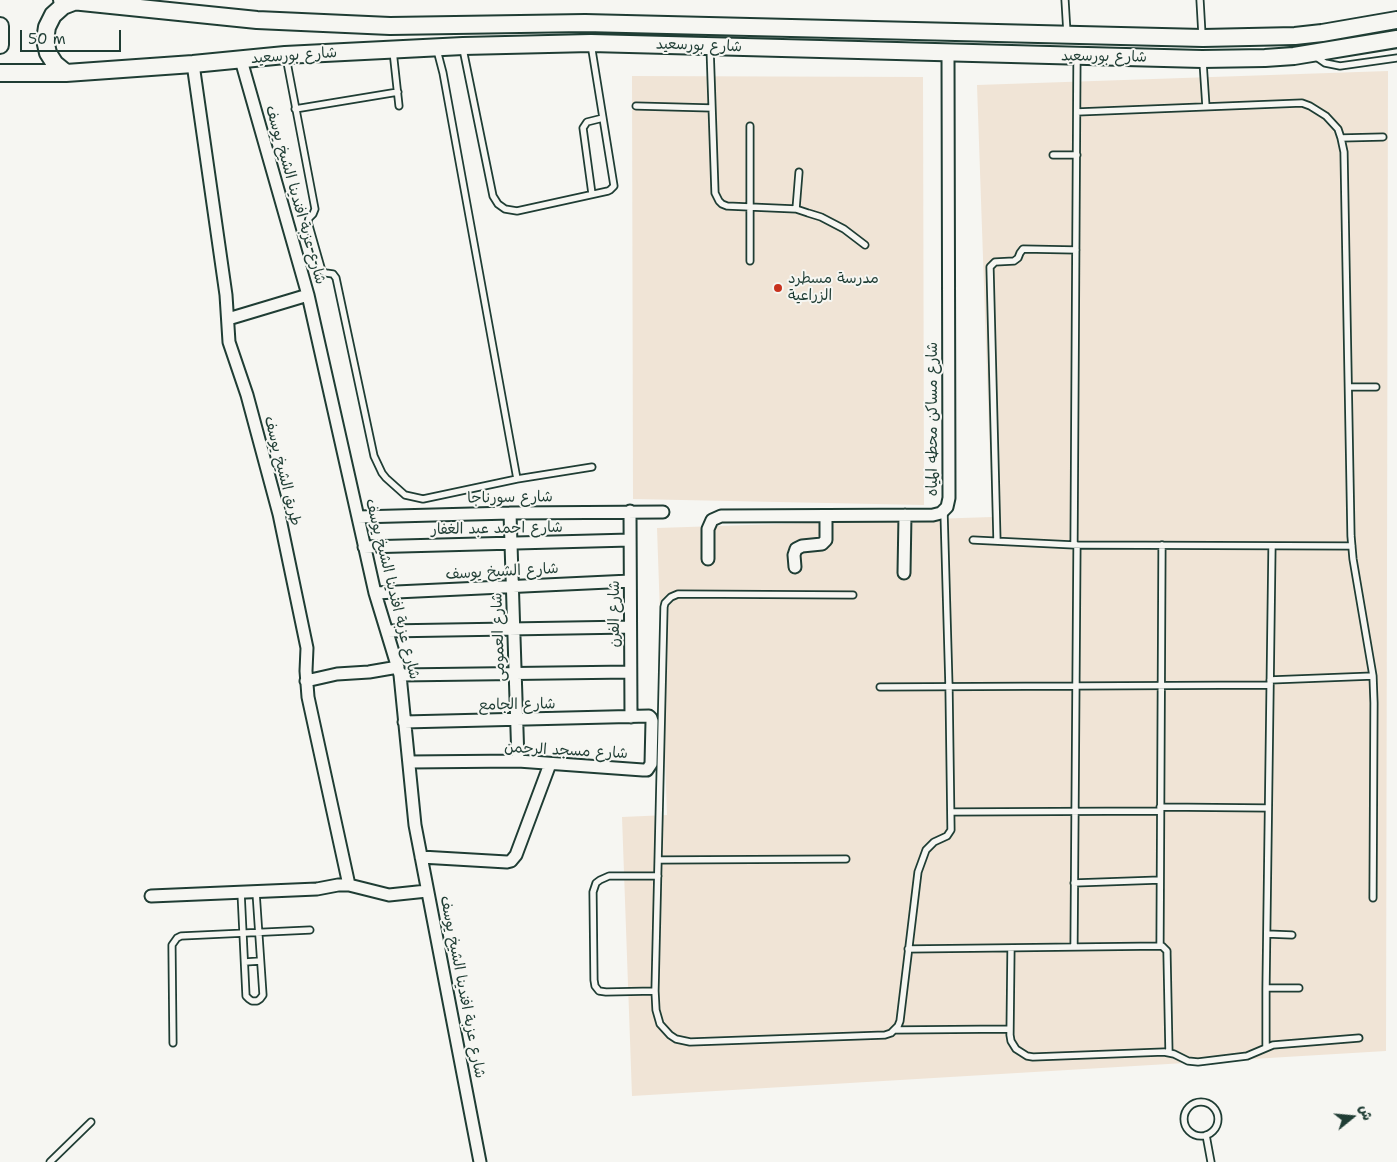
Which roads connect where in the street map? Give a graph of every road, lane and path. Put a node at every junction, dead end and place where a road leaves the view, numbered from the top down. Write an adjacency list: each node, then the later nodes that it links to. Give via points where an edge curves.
1 (69, 0): 6 (main road, شارع بورسعيد, via 257,20 346,25 585,23); 24 (main road, via 53,15 45,40 48,53)
2 (1065, 0): 6 (lane)
3 (1200, 0): 7 (lane)
4 (1397, 20): 7 (main road, شارع بورسعيد, via 1295,36)
5 (0, 26): 10 (main road)
6 (1067, 35): 7 (main road, شارع بورسعيد)
7 (1202, 38)
8 (1397, 39): 16 (main road, شارع بورسعيد)
9 (591, 43): 11 (main road, شارع بورسعيد); 12 (main road, شارع بورسعيد); 32 (lane)
10 (0, 45)
11 (463, 46): 13 (main road, شارع بورسعيد); 39 (lane, via 492,192 498,204 517,211)
12 (710, 47): 15 (main road, شارع بورسعيد); 30 (lane)
13 (437, 48): 14 (main road, شارع بورسعيد); 50 (lane)
14 (392, 50): 17 (main road, شارع بورسعيد); 25 (lane)
15 (948, 53): 18 (main road, شارع بورسعيد); 51 (street, شارع مساكن محطه المياه, via 949,498)
16 (1312, 53): 19 (lane, via 1325,63 1340,66); 20 (main road, شارع بورسعيد)
17 (285, 56): 21 (main road, شارع بورسعيد); 29 (lane)
18 (1077, 56): 20 (main road, شارع بورسعيد); 31 (lane)
19 (1397, 58)
20 (1202, 59): 28 (lane)
21 (241, 60): 22 (main road, شارع بورسعيد); 45 (street, شارع عزبة افندينا الشيخ يوسف)
22 (193, 64): 24 (main road, شارع بورسعيد); 46 (street, طريق الشيخ يوسف)
23 (0, 73): 24 (main road, شارع بورسعيد)
24 (66, 73)
25 (398, 92): 26 (lane); 29 (lane)
26 (399, 106)
27 (636, 106): 30 (lane)
28 (1206, 107): 31 (lane); 34 (lane, via 1302,103 1326,116)
29 (295, 108): 50 (lane, via 315,209 308,222 322,271 334,274 336,278 378,468 400,491 423,499)
30 (712, 108): 40 (lane, via 716,198 727,206)
31 (1077, 112): 37 (lane)
32 (603, 118): 39 (lane, via 587,122 583,128); 39 (lane, via 614,186)
33 (750, 126): 40 (lane)
34 (1341, 138): 35 (lane); 47 (lane, via 1344,152)
35 (1382, 138)
36 (1053, 155): 37 (lane)
37 (1077, 155): 43 (lane)
38 (799, 172): 41 (lane)
39 (592, 194)
40 (750, 207): 41 (lane); 44 (lane)
41 (796, 210): 42 (lane, via 833,223)
42 (865, 245)
43 (1076, 250): 60 (lane, via 1023,249 1014,261 995,262 990,267); 62 (lane)
44 (750, 261)
45 (308, 295): 46 (street); 57 (street, شارع عزبة افندينا الشيخ يوسف)
46 (228, 319): 81 (street, طريق الشيخ يوسف, via 229,342 279,514 306,648)
47 (1349, 387): 48 (lane); 65 (lane)
48 (1376, 387)
49 (592, 467): 50 (lane)
50 (517, 479)
51 (944, 510): 55 (street, شارع مساكن محطه المياه, via 933,515); 86 (lane)
52 (630, 511): 53 (street, شارع سورناجا); 54 (street, شارع سورناجا); 58 (street, شارع الفرن)
53 (664, 512)
54 (510, 513): 57 (street, شارع سورناجا); 61 (street, شارع العمومى)
55 (905, 515): 56 (street, شارع مساكن محطه المياه); 69 (street)
56 (826, 516): 67 (street, شارع مساكن محطه المياه, via 716,517 708,529); 68 (street, via 825,543 796,549)
57 (358, 517): 66 (street, شارع عزبة افندينا الشيخ يوسف)
58 (630, 540): 61 (street, شارع احمد عبد الغفار); 70 (street, شارع الفرن)
59 (972, 540): 60 (lane)
60 (997, 541): 62 (lane)
61 (511, 544): 66 (street, شارع احمد عبد الغفار); 71 (street, شارع العمومى)
62 (1076, 545): 63 (lane); 84 (lane)
63 (1162, 545): 64 (lane); 83 (lane)
64 (1272, 546): 65 (lane); 82 (lane)
65 (1352, 546): 80 (lane)
66 (364, 547): 72 (street, شارع عزبة افندينا الشيخ يوسف)
67 (708, 559)
68 (795, 567)
69 (904, 573)
70 (630, 581): 71 (street, شارع الشيخ يوسف); 74 (street, شارع الفرن)
71 (512, 586): 72 (street, شارع الشيخ يوسف); 75 (street, شارع العمومى)
72 (375, 592): 76 (street, شارع عزبة افندينا الشيخ يوسف)
73 (853, 595): 99 (lane, via 678,594 667,600 664,608)
74 (630, 627): 75 (street); 78 (street, شارع الفرن)
75 (514, 629): 76 (street); 79 (street, شارع العمومى)
76 (387, 631): 77 (street, شارع عزبة افندينا الشيخ يوسف)
77 (399, 671): 79 (street); 81 (street, via 336,674); 89 (street, شارع عزبة افندينا الشيخ يوسف)
78 (630, 672): 79 (street); 87 (street, شارع الفرن)
79 (515, 674): 88 (street, شارع العمومى)
80 (1373, 676): 82 (lane); 108 (lane)
81 (306, 680): 103 (street, طريق الشيخ يوسف)
82 (1270, 682): 83 (lane); 93 (lane)
83 (1161, 685): 84 (lane); 94 (lane)
84 (1076, 686): 86 (lane); 96 (lane)
85 (880, 687): 86 (lane)
86 (949, 687): 95 (lane)
87 (631, 718): 88 (street, شارع الجامع); 92 (street, شارع مسجد الرحمن, via 651,718 651,764 647,770)
88 (516, 720): 89 (street, شارع الجامع); 90 (street, شارع العمومى)
89 (404, 722): 91 (street, شارع عزبة افندينا الشيخ يوسف)
90 (518, 761): 91 (street, شارع مسجد الرحمن); 92 (street, شارع مسجد الرحمن)
91 (409, 762): 97 (street, شارع عزبة افندينا الشيخ يوسف)
92 (550, 764): 97 (street, via 511,861)
93 (1268, 808): 94 (lane); 112 (lane)
94 (1160, 809): 96 (lane); 101 (lane)
95 (951, 812): 96 (lane); 117 (lane, via 950,834 934,842 922,861)
96 (1074, 812): 102 (lane)
97 (421, 857): 104 (street, شارع عزبة افندينا الشيخ يوسف)
98 (846, 859): 99 (lane)
99 (659, 860): 100 (lane)
100 (658, 876): 122 (lane); 122 (lane, via 608,876 596,883 593,892 595,986 602,992)
101 (1160, 880): 102 (lane); 114 (lane)
102 (1074, 883): 115 (lane)
103 (349, 885): 104 (street, via 389,895); 106 (street)
104 (428, 891): 132 (street, شارع عزبة افندينا الشيخ يوسف)
105 (241, 892): 106 (street); 107 (street); 111 (lane)
106 (256, 892): 110 (lane)
107 (151, 896)
108 (1373, 898)
109 (310, 930): 110 (lane)
110 (258, 932): 111 (lane); 118 (lane)
111 (243, 933): 119 (lane); 126 (lane, via 181,936 174,941)
112 (1266, 934): 113 (lane); 120 (lane)
113 (1292, 935)
114 (1160, 945): 115 (lane); 128 (lane, via 1165,947 1167,954)
115 (1074, 947): 116 (lane)
116 (1011, 948): 117 (lane); 123 (lane)
117 (908, 949): 124 (lane, via 900,1021)
118 (260, 961): 119 (lane); 119 (lane, via 263,995 257,1001 246,996)
119 (245, 962)
120 (1266, 988): 121 (lane); 127 (lane)
121 (1299, 988)
122 (655, 991): 124 (lane, via 660,1024 670,1035 683,1041 885,1035)
123 (1010, 1029): 124 (lane); 128 (lane, via 1016,1050 1033,1057)
124 (895, 1030)
125 (1359, 1038): 127 (lane)
126 (173, 1043)
127 (1266, 1047): 128 (lane, via 1247,1056 1198,1062)
128 (1169, 1053)
129 (91, 1122): 131 (lane)
130 (1206, 1135): 130 (lane, via 1217,1123 1216,1111 1207,1104 1195,1103 1186,1110 1186,1127 1194,1135); 133 (lane)
131 (50, 1162)
132 (480, 1162)
133 (1211, 1162)

